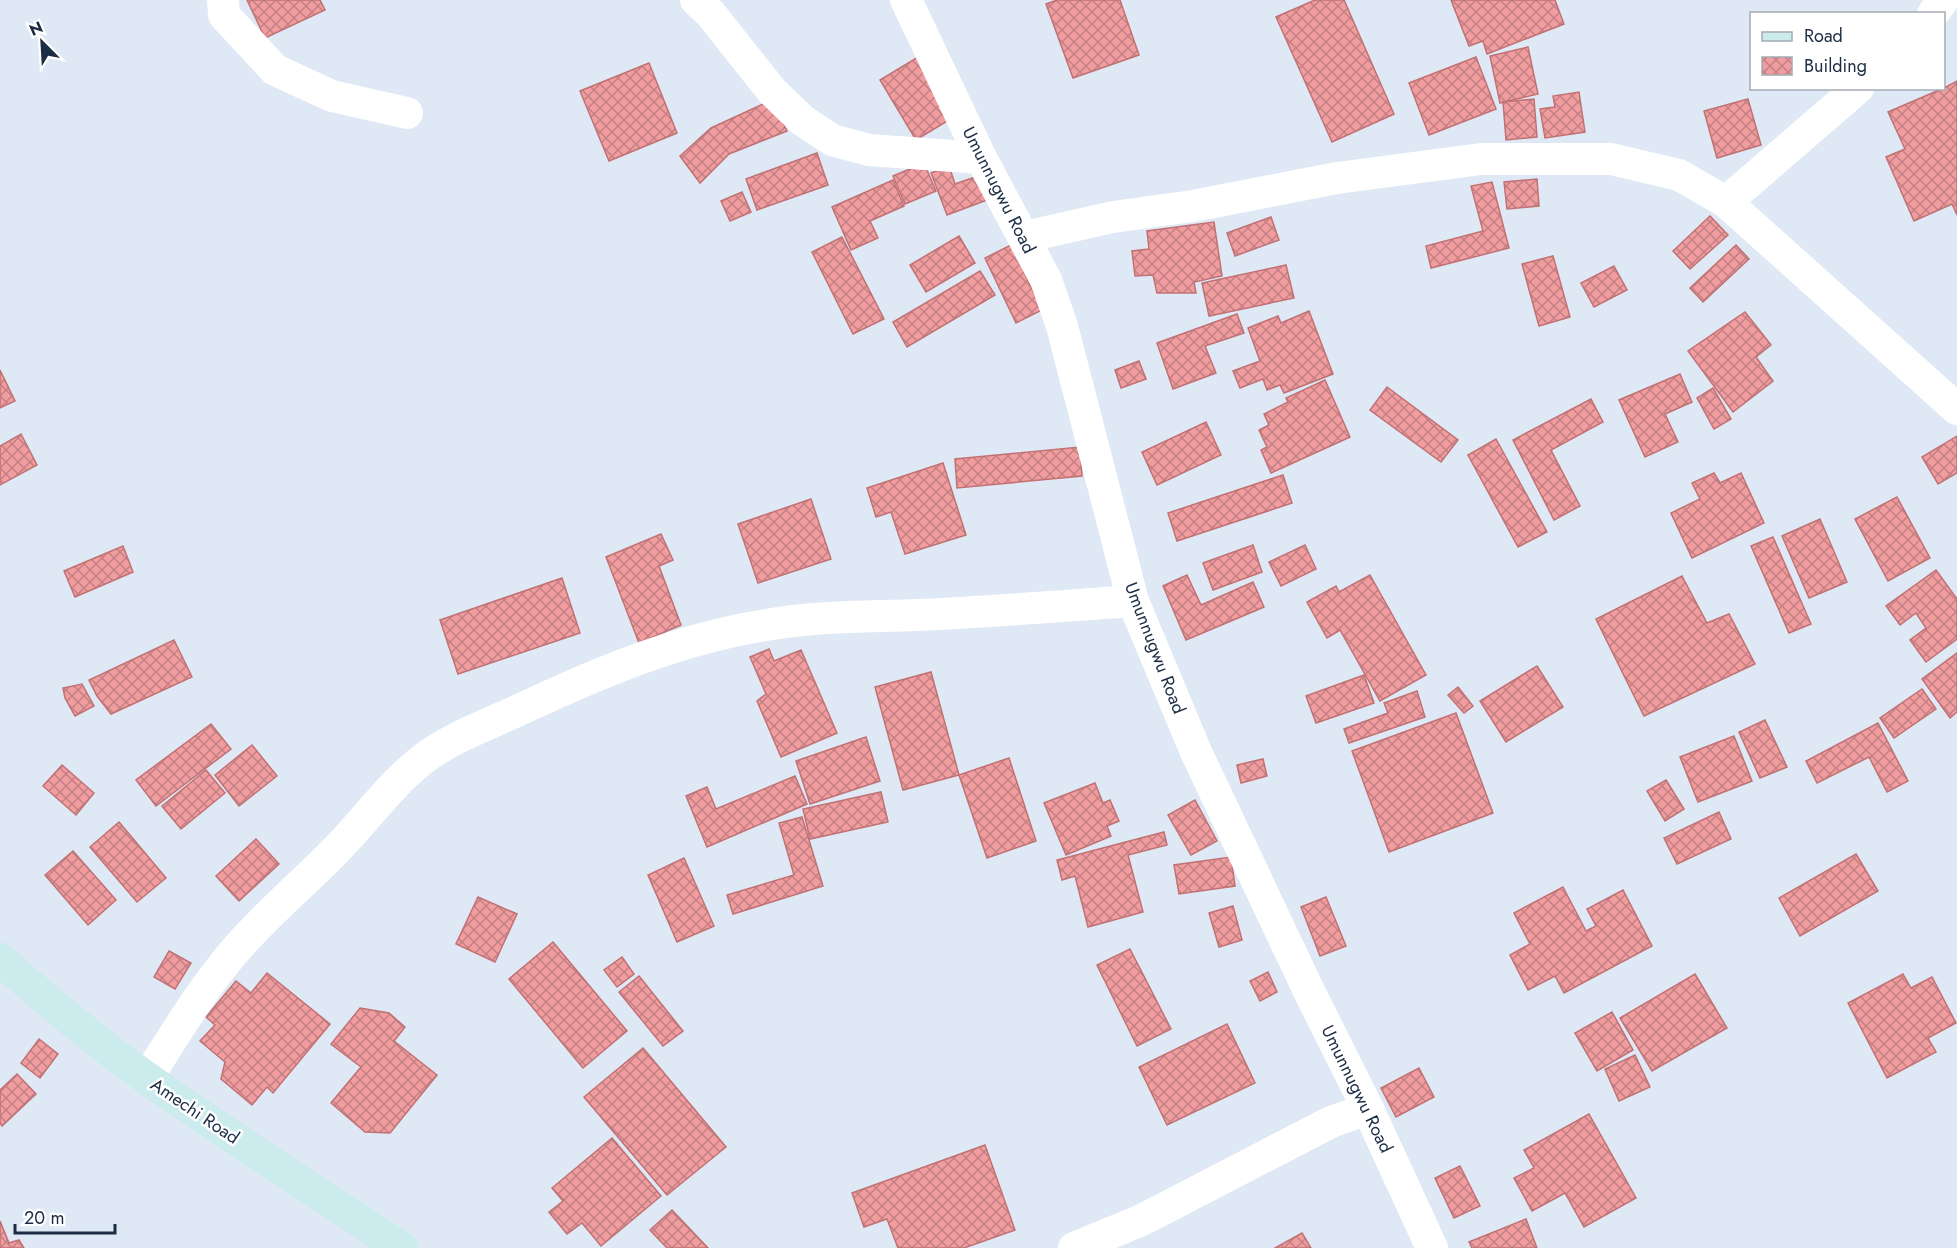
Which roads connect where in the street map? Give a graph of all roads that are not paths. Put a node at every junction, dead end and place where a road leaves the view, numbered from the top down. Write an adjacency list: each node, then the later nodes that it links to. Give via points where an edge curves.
1 (223, 0): 5 (street, via 224,15 275,70 332,96)
2 (696, 0): 6 (street, via 772,91 802,120 832,140 869,150)
3 (906, 0): 6 (street, Umunnugwu Road)
4 (1856, 90): 7 (street)
5 (406, 113)
6 (981, 158): 8 (street, Umunnugwu Road)
7 (1726, 202): 8 (street, via 1679,175 1611,159 1481,159 1337,178 1113,217); 9 (street)
8 (1024, 237): 10 (street, Umunnugwu Road, via 1046,280 1062,326)
9 (1957, 409)
10 (1133, 601): 12 (street, via 766,624 644,656 477,729 429,754 412,769 234,952); 13 (street, Umunnugwu Road, via 1196,752)
11 (0, 959): 12 (main road, Amechi Road)
12 (147, 1078): 14 (main road, Amechi Road)
13 (1368, 1109): 15 (street, via 1331,1122 1142,1220); 16 (street, Umunnugwu Road)
14 (402, 1248)
15 (1074, 1248)
16 (1432, 1248)

